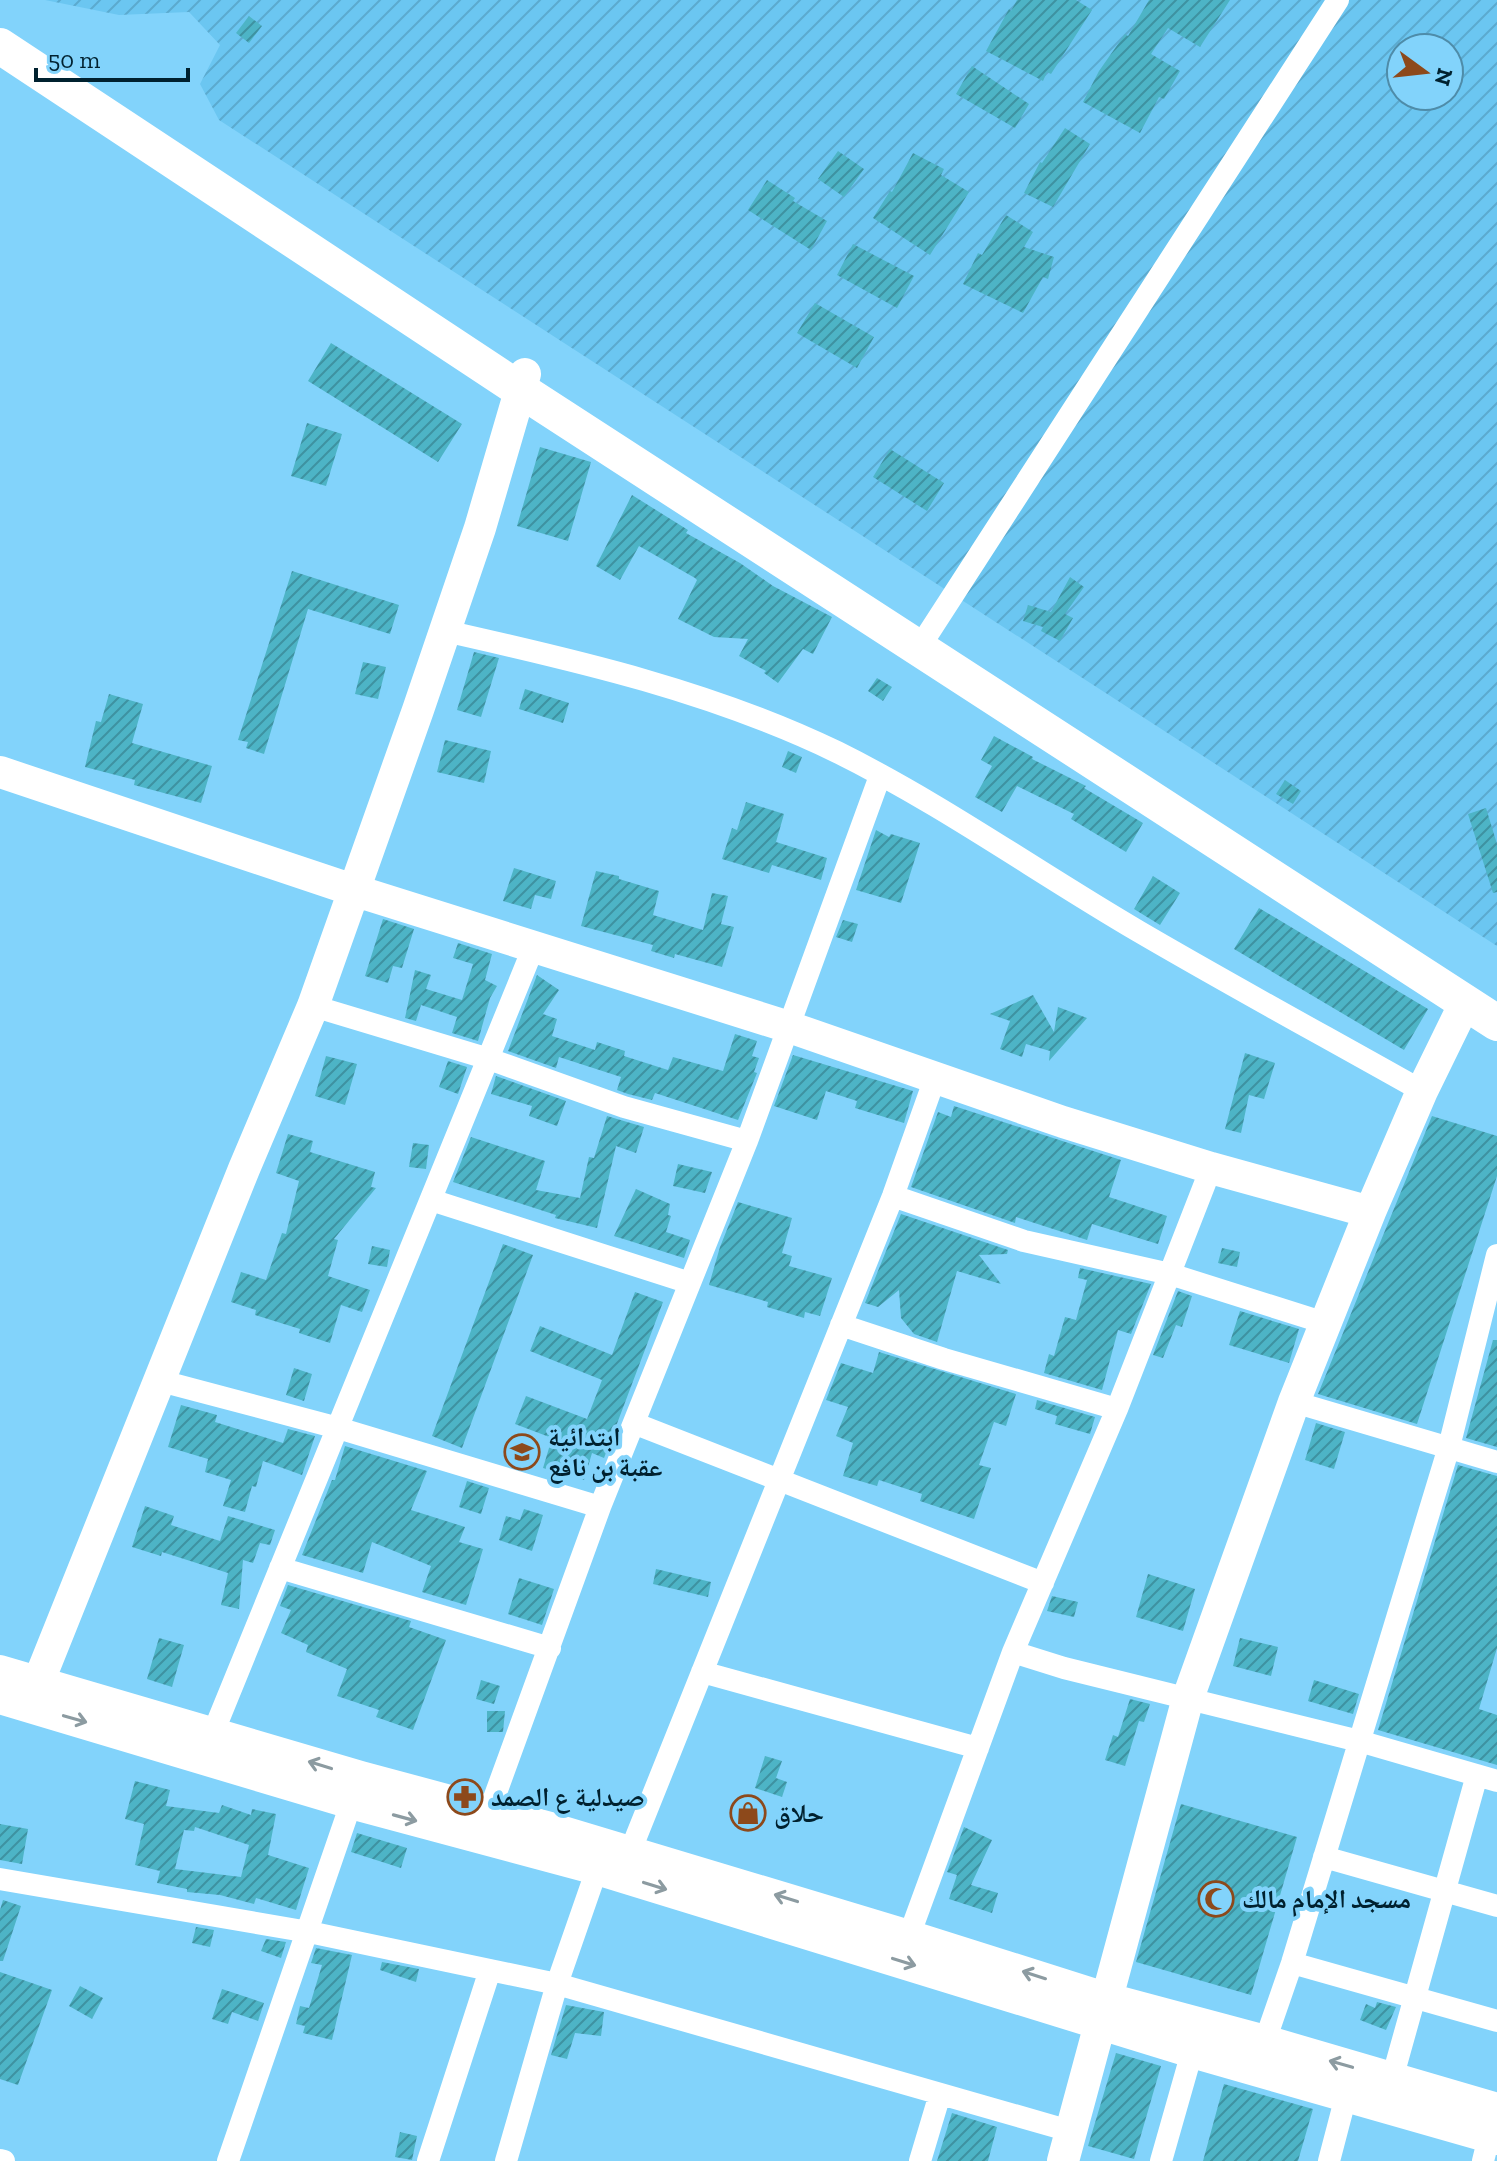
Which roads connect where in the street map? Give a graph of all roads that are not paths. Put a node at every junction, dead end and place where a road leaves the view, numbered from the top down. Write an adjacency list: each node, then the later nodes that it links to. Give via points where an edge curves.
1 (1338, 0): 6 (street)
2 (0, 28): 4 (main road)
3 (0, 46): 4 (main road)
4 (522, 381): 5 (street); 6 (main road); 11 (main road)
5 (445, 631): 8 (street, via 703,696); 9 (street)
6 (926, 637): 11 (main road, via 1438,971)
7 (0, 772): 9 (street)
8 (880, 776): 14 (street); 17 (street, via 1137,930)
9 (353, 890): 10 (street); 12 (street)
10 (534, 946): 14 (street); 15 (street)
11 (1465, 1003): 13 (main road); 17 (street)
12 (313, 1006): 15 (street); 28 (street)
13 (1497, 1023)
14 (789, 1027): 16 (street); 18 (street)
15 (489, 1059): 18 (street, via 624,1107); 21 (street)
16 (935, 1078): 19 (street); 20 (street)
17 (1422, 1091): 22 (street)
18 (747, 1141): 25 (street)
19 (1211, 1168): 22 (street); 24 (street)
20 (893, 1196): 24 (street, via 1024,1241); 27 (street)
21 (431, 1200): 25 (street); 32 (street)
22 (1370, 1212): 26 (street)
23 (1497, 1255): 33 (street)
24 (1170, 1274): 26 (street); 30 (street)
25 (690, 1283): 31 (street)
26 (1325, 1323): 29 (street)
27 (841, 1325): 30 (street); 35 (street)
28 (161, 1381): 32 (street); 43 (street)
29 (1294, 1402): 33 (street); 44 (street)
30 (1117, 1409): 38 (street)
31 (636, 1424): 35 (street); 36 (street)
32 (338, 1428): 36 (street); 37 (street)
33 (1449, 1447): 34 (street); 46 (street)
34 (1497, 1462)
35 (779, 1479): 38 (street); 42 (street)
36 (600, 1507): 39 (street)
37 (280, 1568): 39 (street); 45 (street)
38 (1043, 1583): 40 (street)
39 (550, 1648): 50 (street)
40 (1013, 1652): 44 (street); 47 (street)
41 (0, 1671): 43 (street)
42 (702, 1672): 47 (street); 51 (street)
43 (22, 1695): 45 (street); 49 (street, one-way to 49)
44 (1188, 1698): 46 (street); 63 (street)
45 (213, 1733): 49 (street, one-way to 45)
46 (1359, 1741): 48 (street); 52 (street)
47 (978, 1748): 58 (street)
48 (1487, 1778): 55 (street)
49 (356, 1790): 50 (street); 53 (street, one-way to 53); 57 (street)
50 (489, 1812): 51 (street)
51 (630, 1852): 58 (street, one-way to 51)
52 (1324, 1857): 55 (street); 59 (street)
53 (597, 1869): 61 (street); 63 (street, one-way to 63)
54 (0, 1879): 57 (street)
55 (1445, 1890): 56 (street); 62 (street)
56 (1497, 1906)
57 (309, 1932): 60 (street); 72 (street)
58 (909, 1936): 63 (street, one-way to 58)
59 (1292, 1963): 62 (street); 65 (street)
60 (490, 1970): 61 (street); 73 (street)
61 (557, 1984): 68 (street); 74 (street)
62 (1415, 1997): 64 (street); 67 (street)
63 (1105, 2011): 65 (street); 66 (street); 71 (street)
64 (1497, 2021)
65 (1265, 2041): 67 (street, one-way to 65)
66 (1192, 2052): 69 (street); 76 (street)
67 (1392, 2079): 70 (street)
68 (940, 2094): 71 (street); 75 (street)
69 (1346, 2096): 70 (street); 77 (street)
70 (1492, 2137)
71 (1066, 2153)
72 (228, 2161)
73 (428, 2161)
74 (506, 2161)
75 (920, 2161)
76 (1161, 2161)
77 (1329, 2161)

